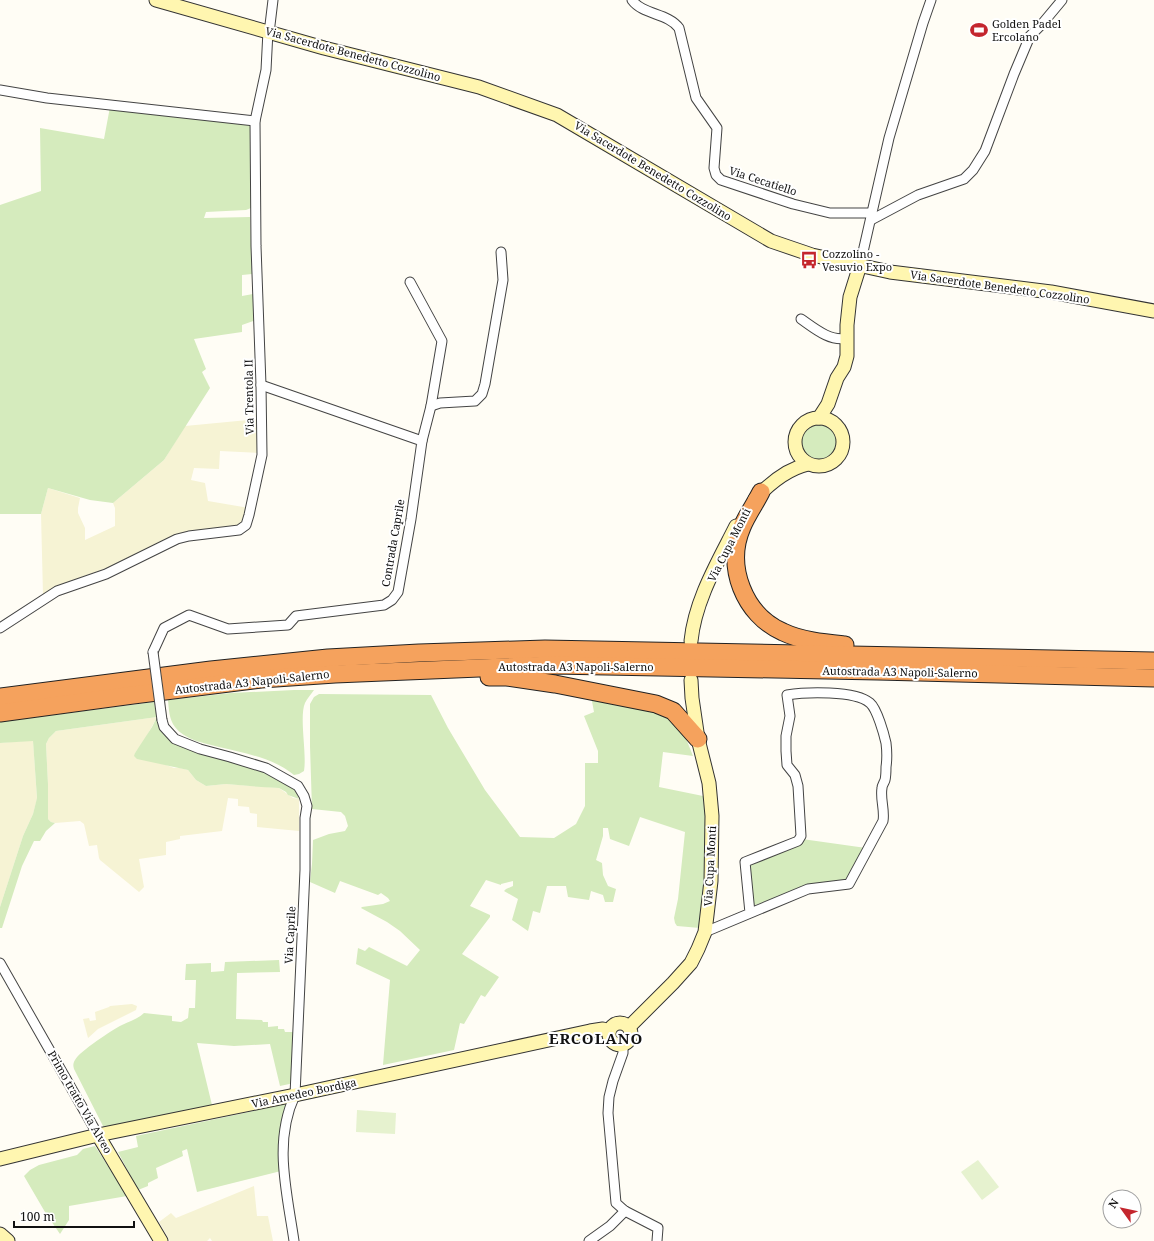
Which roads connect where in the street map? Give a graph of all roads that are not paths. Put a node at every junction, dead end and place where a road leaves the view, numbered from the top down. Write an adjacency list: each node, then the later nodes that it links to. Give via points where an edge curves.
1 (156, 0): 6 (street, Via Sacerdote Benedetto Cozzolino)
2 (273, 0): 6 (street, Via Trentola II)
3 (632, 0): 9 (street, Via Cecatiello, via 642,9 674,22 679,28 696,98 716,128 714,168 721,180 793,204 830,213)
4 (931, 0): 9 (street, via 889,138)
5 (1062, 0): 9 (street, via 1030,36 985,151 973,170 964,179)
6 (268, 32): 8 (street, Via Trentola II, via 266,70); 11 (street, Via Sacerdote Benedetto Cozzolino, via 479,87 557,114 771,241 812,255)
7 (0, 90): 8 (street, via 47,98)
8 (255, 121): 16 (street, Via Trentola II, via 256,246)
9 (872, 216): 11 (street)
10 (501, 252): 18 (street, via 503,280 486,384 482,394 475,401)
11 (860, 265): 13 (street, Via Sacerdote Benedetto Cozzolino, via 890,272 1051,292); 15 (street, via 850,297)
12 (410, 282): 18 (street, Contrada Caprile, via 442,340)
13 (1154, 311)
14 (801, 319): 15 (street, via 830,337)
15 (847, 338): 17 (street, via 848,356)
16 (262, 385): 21 (street); 26 (street, Via Trentola II, via 262,455 246,525 239,530 177,539 106,574 57,591)
17 (828, 404): 19 (street); 20 (street)
18 (431, 406): 21 (street, Contrada Caprile)
19 (819, 418): 20 (street); 22 (street, via 810,419 796,432)
20 (832, 422): 23 (street, via 839,428 842,437 843,446 840,454 826,466)
21 (422, 441): 35 (street, Contrada Caprile, bridge, via 398,592 392,600 384,605 296,616 288,624 228,629 189,615 164,628 153,652)
22 (795, 451): 23 (street, via 800,459); 24 (street, Via Cupa Monti)
23 (808, 464): 24 (street, Via Cupa Monti, via 799,466)
24 (774, 481): 25 (street, Via Cupa Monti)
25 (761, 492): 27 (street, Via Cupa Monti, via 746,508 698,606); 28 (highway, via 742,527 736,548 736,568 740,587 749,604 764,620 783,632 808,640 852,646 925,650)
26 (0, 628)
27 (691, 641)
28 (965, 657): 29 (highway, Autostrada A3 Napoli-Salerno); 33 (highway, Autostrada A3 Napoli-Salerno, via 545,649 419,652 211,670)
29 (1154, 662)
30 (335, 674): 31 (highway, Autostrada A3 Napoli-Salerno, via 552,665); 34 (highway, Autostrada A3 Napoli-Salerno, via 261,679); 36 (highway, via 381,678 507,677 555,684 656,704 673,711)
31 (1154, 678)
32 (691, 680): 36 (street, Via Cupa Monti)
33 (0, 697)
34 (0, 713)
35 (162, 720): 43 (street, Via Caprile, via 164,727 175,739 266,768 298,786 304,796 307,806)
36 (698, 739): 38 (street, Via Cupa Monti, via 709,783 712,816 711,881)
37 (750, 912): 37 (street, via 808,889 849,884 883,821 882,789 885,782 886,742 871,704 863,699 836,694 787,695 790,716 786,736 787,765 795,775 798,786 801,836 798,841 745,862); 38 (street)
38 (705, 932): 40 (street, Via Cupa Monti, via 691,963)
39 (0, 963): 44 (street, Primo tratto Via Alveo)
40 (629, 1027): 41 (street, via 625,1023 617,1023); 42 (street, via 632,1035)
41 (609, 1031): 42 (street, via 611,1041); 43 (street, Via Amedeo Bordiga, via 590,1031)
42 (623, 1045): 46 (street, via 623,1053 609,1098 608,1113 616,1203)
43 (295, 1095): 44 (street, Via Amedeo Bordiga); 50 (street, Via Caprile, via 288,1110 283,1147 283,1170)
44 (98, 1135): 45 (street, Via Amedeo Bordiga); 49 (street, Primo tratto Via Alveo)
45 (0, 1159)
46 (625, 1211): 51 (street); 52 (street, via 658,1228)
47 (0, 1234): 48 (street)
48 (8, 1241)
49 (161, 1241)
50 (294, 1241)
51 (590, 1241)
52 (657, 1241)

